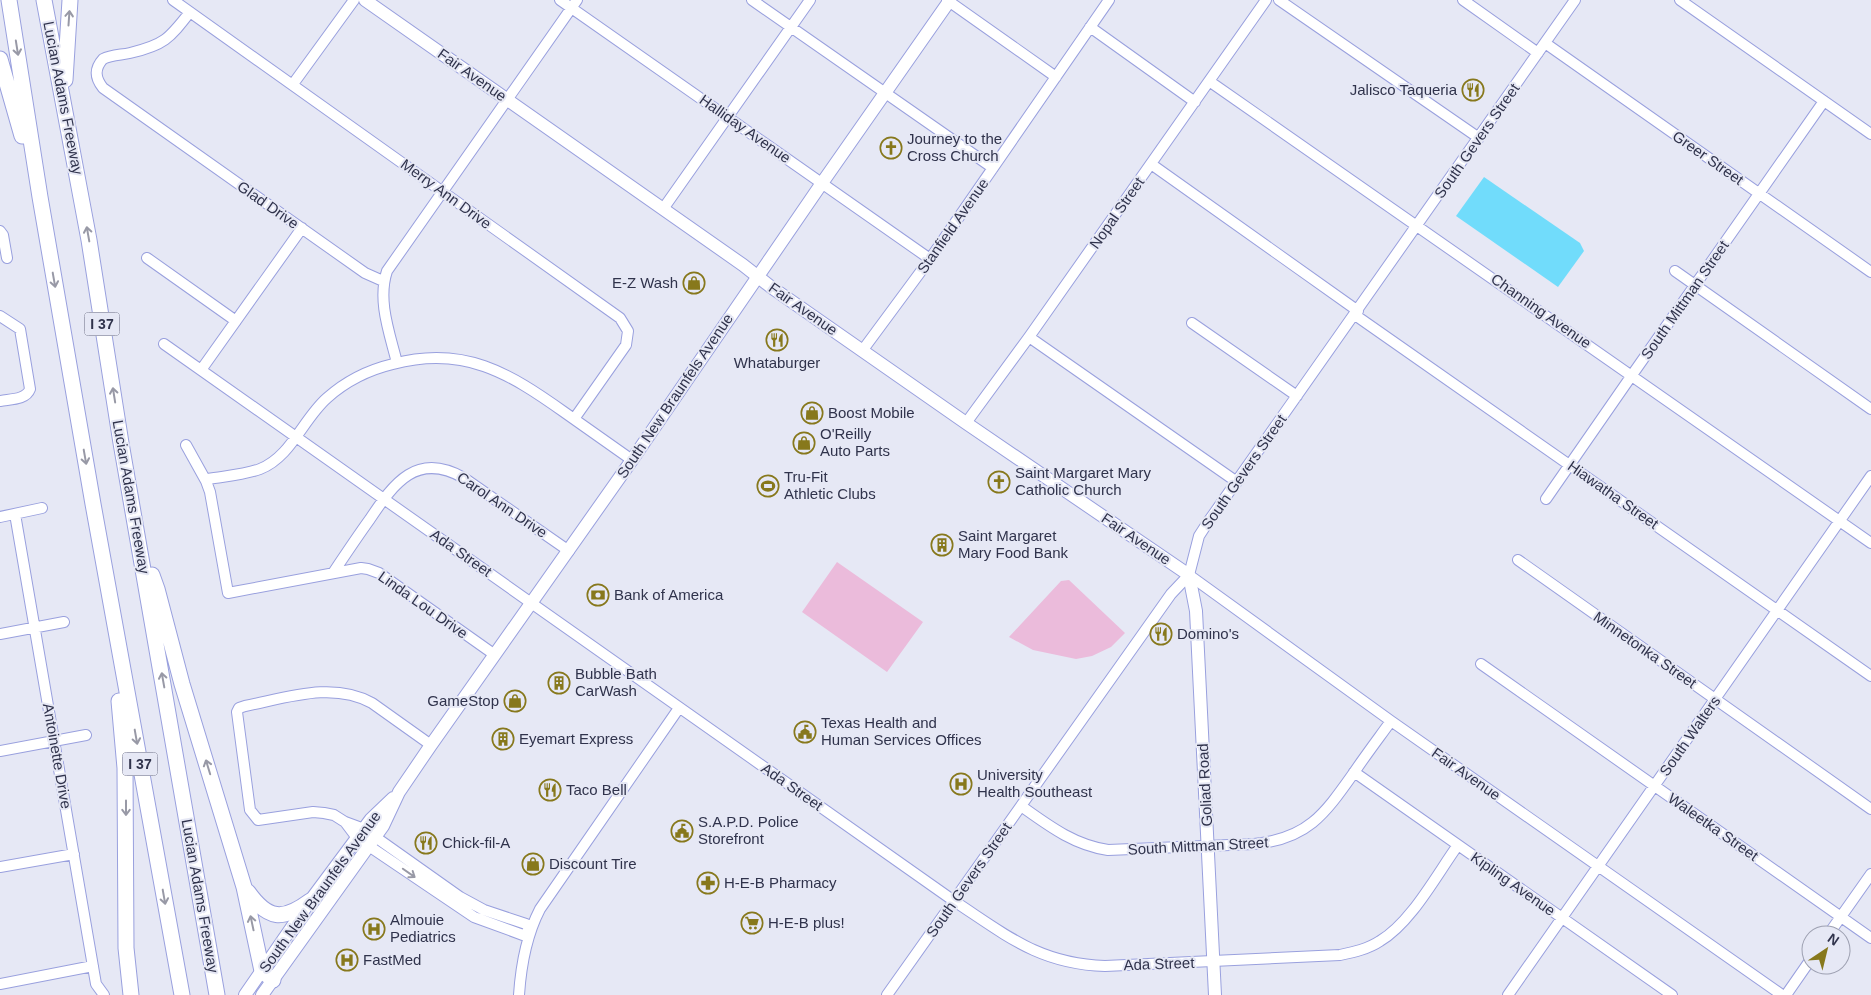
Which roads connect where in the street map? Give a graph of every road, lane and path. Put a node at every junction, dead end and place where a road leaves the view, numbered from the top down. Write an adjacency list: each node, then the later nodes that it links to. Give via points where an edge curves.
1 (9, 0): 40 (highway, I 37, one-way to 40)
2 (44, 0): 30 (highway, Lucian Adams Freeway / I 37)
3 (70, 0): 30 (highway, one-way to 3)
4 (173, 0): 18 (street, Merry Ann Drive)
5 (354, 0): 26 (street)
6 (365, 0): 28 (main road, Fair Avenue)
7 (560, 0): 17 (street, Halliday Avenue)
8 (752, 0): 19 (street)
9 (810, 0): 19 (street)
10 (1109, 0): 20 (street, Stanfield Avenue)
11 (1266, 0): 25 (street, Nopal Street)
12 (1279, 0): 34 (street)
13 (1463, 0): 22 (street)
14 (1575, 0): 21 (street, South Gevers Street)
15 (1680, 0): 29 (street)
16 (949, 1): 24 (street); 27 (main road, South New Braunfels Avenue)
17 (574, 4): 28 (street); 32 (street, Halliday Avenue)
18 (190, 12): 26 (street, Merry Ann Drive); 43 (street, Glad Drive, via 162,43 101,61 96,72 98,82)
19 (791, 27): 27 (street); 32 (street)
20 (1090, 27): 24 (street, Stanfield Avenue); 31 (street)
21 (1545, 43): 22 (street, South Gevers Street); 39 (street, Greer Street)
22 (1538, 53): 34 (street, South Gevers Street)
23 (0, 58): 40 (highway)
24 (1056, 77): 36 (street, Stanfield Avenue)
25 (1209, 81): 31 (street, Nopal Street); 42 (street, Channing Avenue)
26 (293, 84): 38 (street, Merry Ann Drive)
27 (886, 93): 36 (street); 37 (main road, South New Braunfels Avenue)
28 (507, 100): 38 (street); 41 (main road, Fair Avenue)
29 (1824, 101): 33 (street); 39 (street, South Mittman Street)
30 (64, 102): 83 (highway, Lucian Adams Freeway / I 37, one-way to 30)
31 (1195, 102): 35 (street, Nopal Street)
32 (728, 118): 37 (street, Halliday Avenue); 41 (street)
33 (1871, 134)
34 (1479, 138): 42 (street, South Gevers Street)
35 (1151, 164): 53 (street, Hiawatha Street); 57 (street, Nopal Street)
36 (993, 168): 47 (street, Stanfield Avenue)
37 (822, 183): 47 (street, Halliday Avenue); 50 (main road, South New Braunfels Avenue)
38 (443, 192): 51 (street, via 390,266); 66 (street, Merry Ann Drive, via 625,324 628,330 626,345)
39 (1759, 194): 49 (street, Greer Street); 52 (street, South Mittman Street)
40 (40, 197): 81 (highway, I 37, one-way to 81)
41 (663, 209): 50 (main road, Fair Avenue)
42 (1418, 225): 53 (street, South Gevers Street); 62 (street, Channing Avenue)
43 (302, 228): 51 (street, Glad Drive, via 365,273); 55 (street)
44 (0, 231): 45 (street)
45 (7, 258)
46 (147, 258): 55 (street)
47 (930, 259): 59 (street, Stanfield Avenue)
48 (1674, 271): 52 (street)
49 (1871, 272)
50 (758, 277): 59 (main road, Fair Avenue); 70 (main road, South New Braunfels Avenue)
51 (383, 281): 60 (street, via 384,304)
52 (1695, 286): 62 (street, South Mittman Street); 65 (street)
53 (1356, 313): 63 (street, South Gevers Street); 71 (street, Hiawatha Street)
54 (0, 316): 64 (street, via 20,330 30,388 21,398)
55 (236, 321): 61 (street)
56 (1192, 323): 63 (street)
57 (1029, 337): 67 (street, Nopal Street); 74 (street)
58 (164, 344): 61 (street, Ada Street)
59 (862, 351): 67 (main road, Fair Avenue)
60 (396, 363): 66 (street, via 443,358 479,364 513,378); 68 (street, via 368,371 340,387 314,411)
61 (201, 370): 68 (street, Ada Street)
62 (1632, 374): 71 (street, South Mittman Street); 80 (street, Channing Avenue)
63 (1297, 396): 74 (street, South Gevers Street)
64 (0, 401)
65 (1871, 409)
66 (574, 419): 70 (street)
67 (966, 423): 87 (main road, Fair Avenue)
68 (296, 437): 73 (street, via 281,455 266,466); 75 (street, Ada Street)
69 (186, 445): 73 (street)
70 (632, 460): 84 (main road, South New Braunfels Avenue)
71 (1570, 465): 76 (street, South Mittman Street); 89 (street, Hiawatha Street)
72 (1871, 476): 80 (street, South Walters)
73 (206, 481): 86 (street, Linda Lou Drive, via 228,592)
74 (1237, 482): 87 (street, South Gevers Street, via 1199,536)
75 (384, 499): 84 (street, Carol Ann Drive, via 407,475 430,468 448,470); 86 (street, Carol Ann Drive); 88 (street, Ada Street)
76 (1546, 499)
77 (42, 508): 78 (street)
78 (15, 514): 79 (street); 91 (street, Antoinette Drive)
79 (0, 517)
80 (1840, 521): 82 (street, Channing Avenue); 89 (street, South Walters)
81 (99, 534): 132 (highway, one-way to 132, via 102,599 122,719 126,786 126,948); 133 (highway, I 37, one-way to 133)
82 (1871, 543)
83 (140, 546): 116 (highway, one-way to 83, via 182,684 157,589); 134 (highway, Lucian Adams Freeway / I 37, one-way to 83)
84 (569, 550): 88 (main road, South New Braunfels Avenue)
85 (1518, 560): 96 (street, Minnetonka Street)
86 (333, 573): 93 (street, Linda Lou Drive, via 361,568 379,573)
87 (1189, 575): 98 (street, Fair Avenue); 106 (street, South Gevers Street, via 1171,594); 111 (main road, Goliad Road, via 1196,611)
88 (532, 604): 93 (main road, South New Braunfels Avenue); 97 (street, Ada Street)
89 (1777, 610): 95 (street, Hiawatha Street); 96 (street, South Walters)
90 (64, 622): 91 (street)
91 (35, 628): 92 (street); 100 (street, Antoinette Drive)
92 (0, 634)
93 (495, 655): 101 (main road, South New Braunfels Avenue)
94 (1481, 664): 104 (street, Waleetka Street)
95 (1871, 676)
96 (1716, 700): 104 (street, South Walters); 107 (street, Minnetonka Street)
97 (679, 708): 118 (street, Ada Street); 122 (street, via 552,892)
98 (1391, 721): 103 (street, South Mittman Street); 114 (street, Fair Avenue)
99 (86, 735): 100 (street)
100 (54, 741): 102 (street); 112 (street, Antoinette Drive)
101 (431, 745): 105 (main road, South New Braunfels Avenue); 108 (street, via 363,698 343,692 321,692 239,708 250,810 258,820 313,812 334,815)
102 (0, 751)
103 (1354, 772): 110 (street, Kipling Avenue); 111 (street, South Mittman Street, via 1323,814 1296,833 1265,843)
104 (1655, 786): 114 (street, South Walters); 119 (street, Waleetka Street)
105 (399, 792): 108 (main road, South New Braunfels Avenue); 109 (main road, South New Braunfels Avenue)
106 (1021, 806): 111 (street, South Mittman Street, via 1062,835 1098,848); 118 (street, South Gevers Street)
107 (1871, 809)
108 (360, 834): 109 (street); 117 (main road, South New Braunfels Avenue)
109 (372, 842): 122 (street, via 460,897 484,910 526,924); 127 (main road, South New Braunfels Avenue)
110 (1458, 845): 120 (street, Kipling Avenue); 124 (street, Ada Street, via 1402,923 1371,946 1340,955)
111 (1208, 847): 124 (main road, Goliad Road)
112 (74, 854): 113 (street); 125 (street, Antoinette Drive)
113 (0, 867)
114 (1598, 867): 120 (street, South Walters); 140 (street, Fair Avenue)
115 (1871, 874): 119 (street)
116 (244, 887): 117 (highway, via 258,906 267,912 285,915 296,912); 127 (highway, one-way to 116)
117 (310, 901): 127 (main road, South New Braunfels Avenue)
118 (954, 901): 124 (street, Ada Street, via 1025,947 1071,963 1105,966); 130 (street, South Gevers Street)
119 (1841, 917): 121 (street); 123 (street, Waleetka Street)
120 (1562, 918): 138 (street, South Walters); 139 (street, Kipling Avenue)
121 (1835, 925)
122 (530, 931): 136 (street)
123 (1871, 938)
124 (1214, 962): 137 (main road, Goliad Road)
125 (93, 966): 128 (street); 131 (street, Antoinette Drive, via 96,984)
126 (1801, 972): 140 (street)
127 (268, 976): 129 (main road, South New Braunfels Avenue); 135 (main road, South New Braunfels Avenue)
128 (0, 984)
129 (247, 992)
130 (888, 994)
131 (104, 995)
132 (131, 995)
133 (182, 995)
134 (219, 995)
135 (262, 995)
136 (519, 995)
137 (1216, 995)
138 (1508, 995)
139 (1672, 995)
140 (1784, 995)

